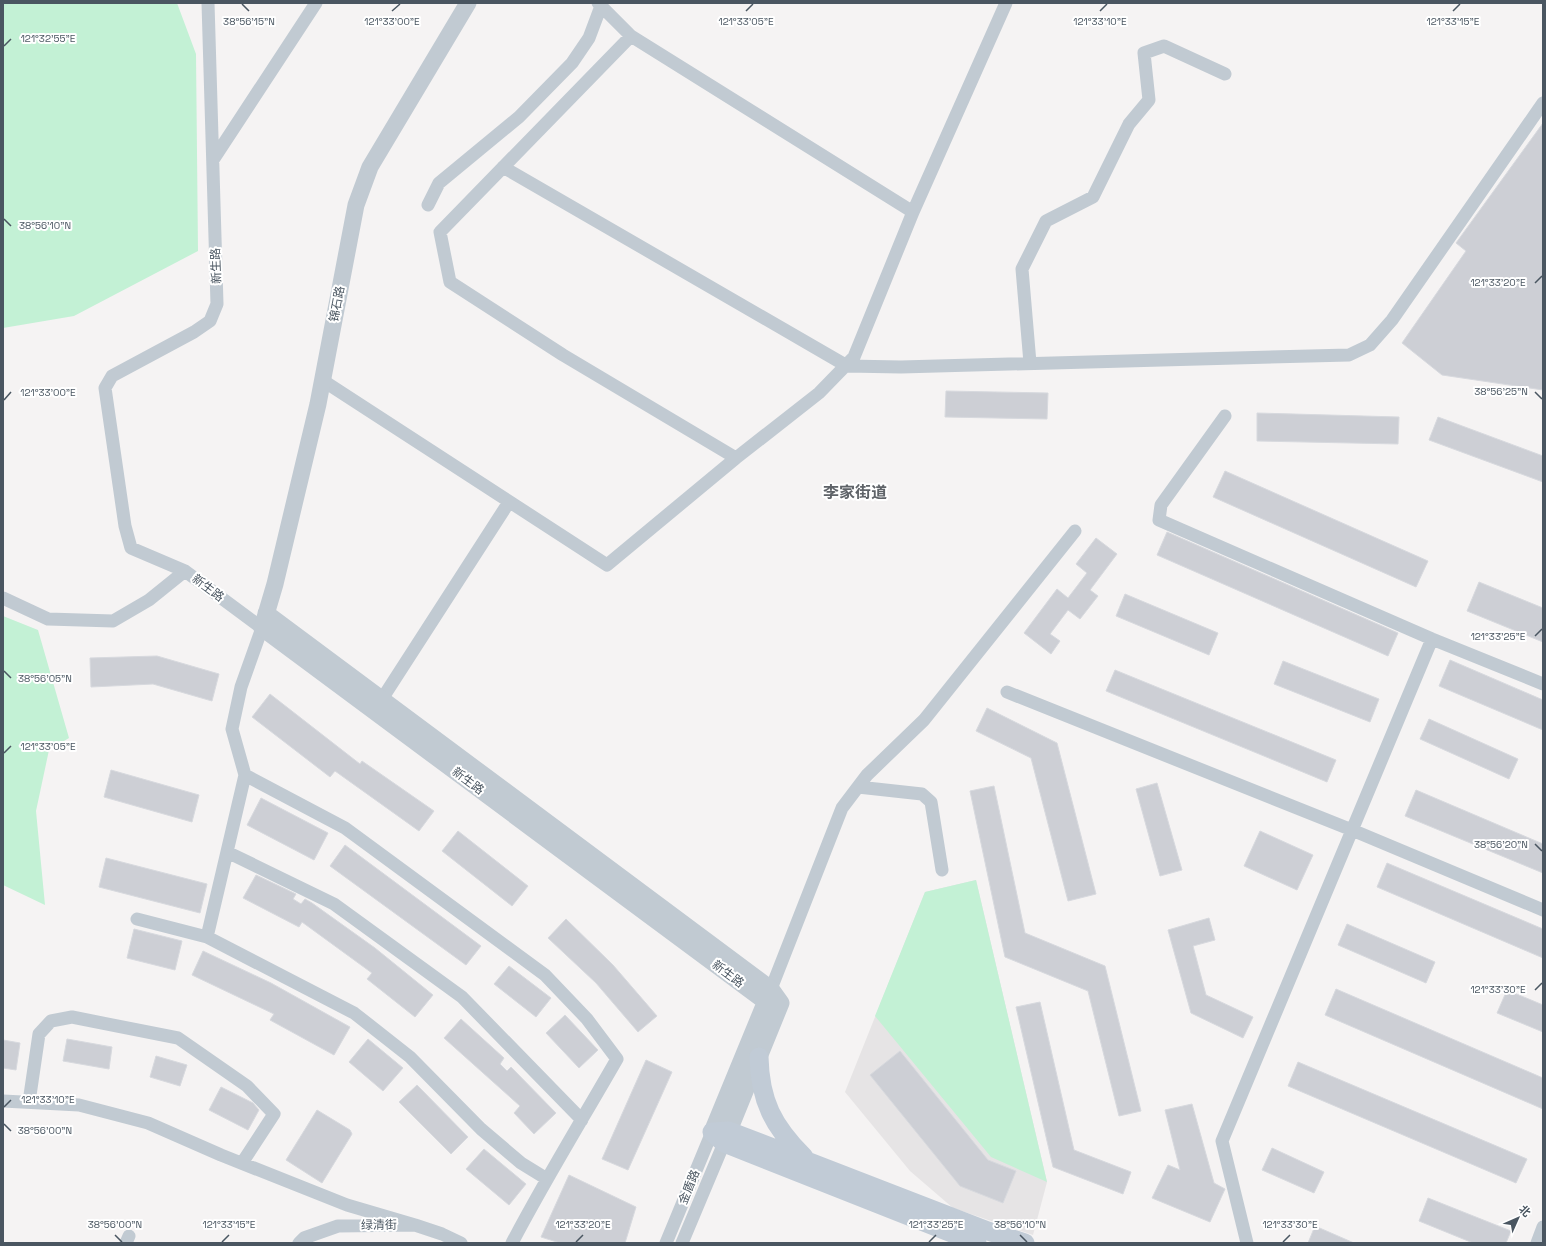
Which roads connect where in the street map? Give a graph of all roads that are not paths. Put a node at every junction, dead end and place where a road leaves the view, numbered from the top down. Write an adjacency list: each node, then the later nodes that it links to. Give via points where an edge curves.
1 (208, 3): 9 (street, 新生路)
2 (316, 3): 9 (street)
3 (468, 3): 15 (street, 锦石路, via 370,167 356,205)
4 (600, 4): 6 (street); 11 (street, via 589,38 572,63 519,117 439,183)
5 (1002, 5): 12 (street)
6 (631, 36): 10 (street); 12 (street)
7 (1225, 74): 13 (street, via 1164,46 1144,53 1149,100 1129,124 1092,197 1046,221 1022,269)
8 (1543, 103): 13 (street, via 1392,320 1370,345 1349,355)
9 (213, 160): 20 (street, 新生路, via 217,304 210,321 112,376 105,388 125,526 131,548)
10 (503, 167): 14 (street); 17 (street, via 440,232 450,282 563,356)
11 (428, 205)
12 (913, 212): 14 (street, via 861,345)
13 (1030, 363): 14 (street)
14 (846, 366): 17 (street, via 819,393)
15 (322, 380): 18 (street); 22 (street, 锦石路, via 275,584)
16 (1226, 416): 23 (street, via 1161,505 1159,520)
17 (736, 458): 18 (street, via 607,565)
18 (509, 502): 26 (street)
19 (1075, 531): 28 (street, via 924,720 867,775)
20 (185, 570): 21 (street, via 149,600 113,621 48,619); 22 (street, 新生路)
21 (3, 598)
22 (264, 620): 26 (street, 新生路); 27 (street, via 241,687 232,729); 35 (street, 新生路)
23 (1432, 639): 24 (street); 29 (street)
24 (1543, 684)
25 (1007, 692): 29 (street)
26 (382, 699): 35 (street, 新生路)
27 (245, 775): 30 (street); 39 (street, via 345,828 550,980 588,1019 617,1059)
28 (858, 787): 31 (street, via 922,794 931,802); 35 (street, via 842,808)
29 (1352, 830): 32 (street); 54 (street, via 1222,1141)
30 (227, 852): 34 (street); 39 (street, via 334,904 462,997)
31 (942, 870)
32 (1543, 910)
33 (137, 919): 34 (street)
34 (208, 937): 43 (street, via 354,1013 410,1057 481,1129 521,1163)
35 (773, 998): 36 (street); 40 (street)
36 (759, 1057): 40 (street); 41 (main road, via 763,1096 774,1120 788,1142)
37 (3, 1101): 38 (street)
38 (29, 1102): 42 (street, via 79,1105 148,1123); 42 (street, via 39,1034 51,1021 72,1017 178,1038 248,1086 274,1114)
39 (582, 1120): 43 (street)
40 (722, 1135): 41 (main road); 50 (street, 金盾路); 51 (street, 金盾路); 52 (main road)
41 (810, 1162): 53 (main road, via 988,1232)
42 (242, 1163): 44 (street, via 347,1204)
43 (546, 1179): 49 (street)
44 (414, 1224): 46 (street, 绿清街); 47 (street, 绿清街, via 338,1226 304,1238)
45 (1543, 1227): 55 (street)
46 (440, 1239): 48 (street, 绿清街)
47 (299, 1243)
48 (461, 1243)
49 (512, 1243)
50 (666, 1243)
51 (682, 1243)
52 (977, 1243)
53 (1025, 1243)
54 (1247, 1243)
55 (1537, 1243)

